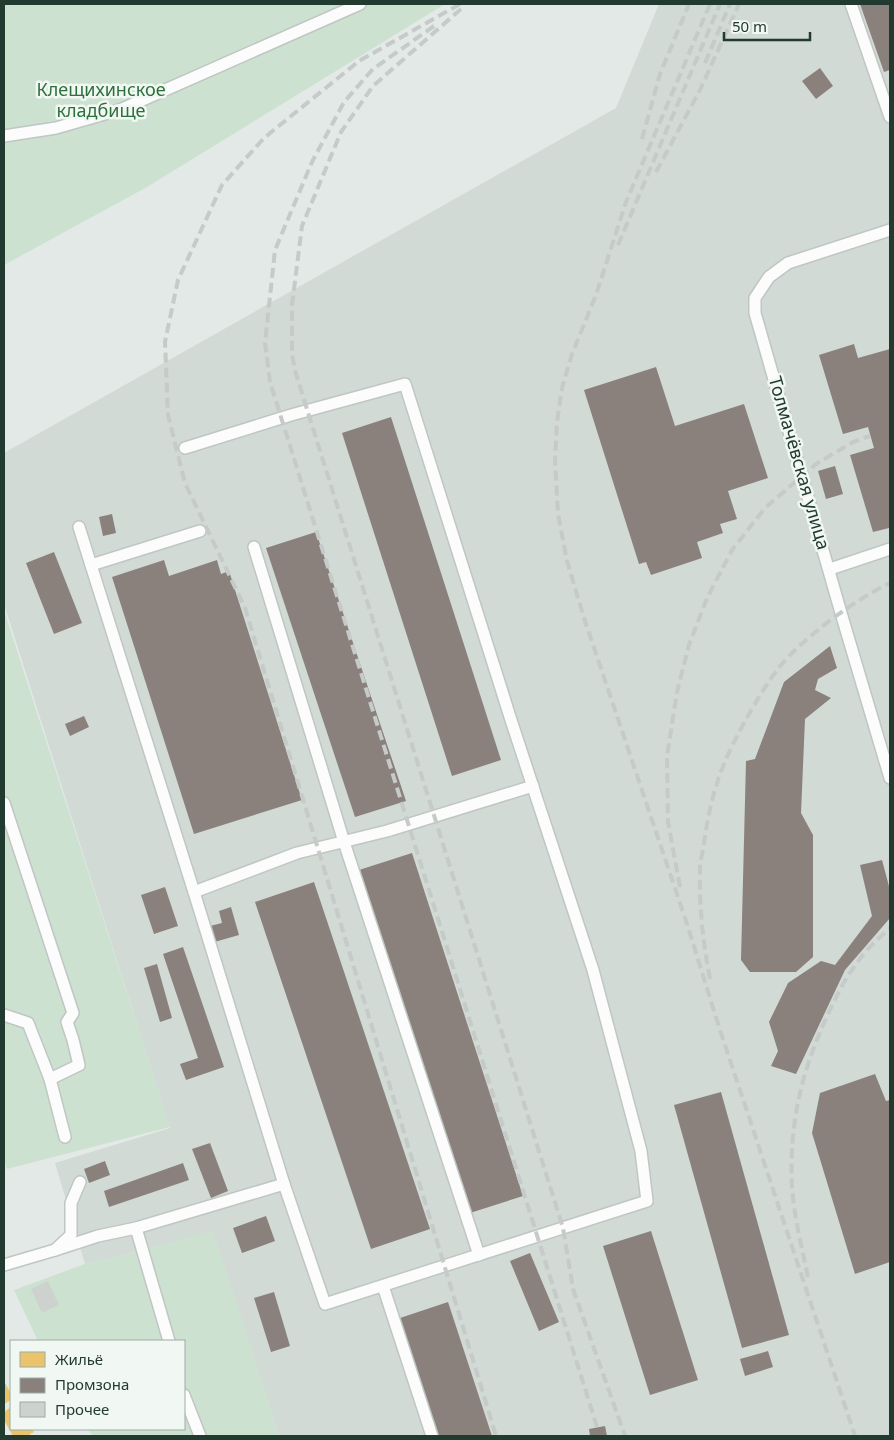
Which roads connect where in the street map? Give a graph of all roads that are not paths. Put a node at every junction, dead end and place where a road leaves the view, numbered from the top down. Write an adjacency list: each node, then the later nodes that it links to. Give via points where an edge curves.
1 (360, 4): 4 (street, via 122,109 56,128)
2 (851, 4): 3 (street)
3 (890, 117)
4 (4, 136)
5 (890, 230): 12 (street, Толмачёвская улица, via 788,264 769,277 755,298 755,314)
6 (185, 448): 14 (street, via 405,384)
7 (79, 527): 11 (street)
8 (200, 531): 11 (street)
9 (254, 547): 16 (street)
10 (890, 549): 12 (street)
11 (91, 565): 17 (street)
12 (830, 569): 13 (street, Толмачёвская улица)
13 (890, 778)
14 (532, 786): 16 (street); 25 (street, via 593,970 641,1151 647,1201)
15 (4, 803): 19 (street, via 73,1013 67,1022 78,1065)
16 (344, 842): 17 (street, via 297,853); 25 (street)
17 (194, 892): 22 (street)
18 (4, 1015): 19 (street, via 28,1023)
19 (50, 1078): 20 (street)
20 (65, 1137)
21 (80, 1182): 24 (street, via 70,1203 71,1235)
22 (284, 1184): 23 (street); 27 (street, via 325,1304)
23 (136, 1228): 24 (street); 28 (street)
24 (55, 1250): 26 (street)
25 (479, 1255): 27 (street)
26 (4, 1266)
27 (383, 1286): 31 (street)
28 (169, 1340)
29 (185, 1397): 30 (street)
30 (200, 1436)
31 (432, 1436)

